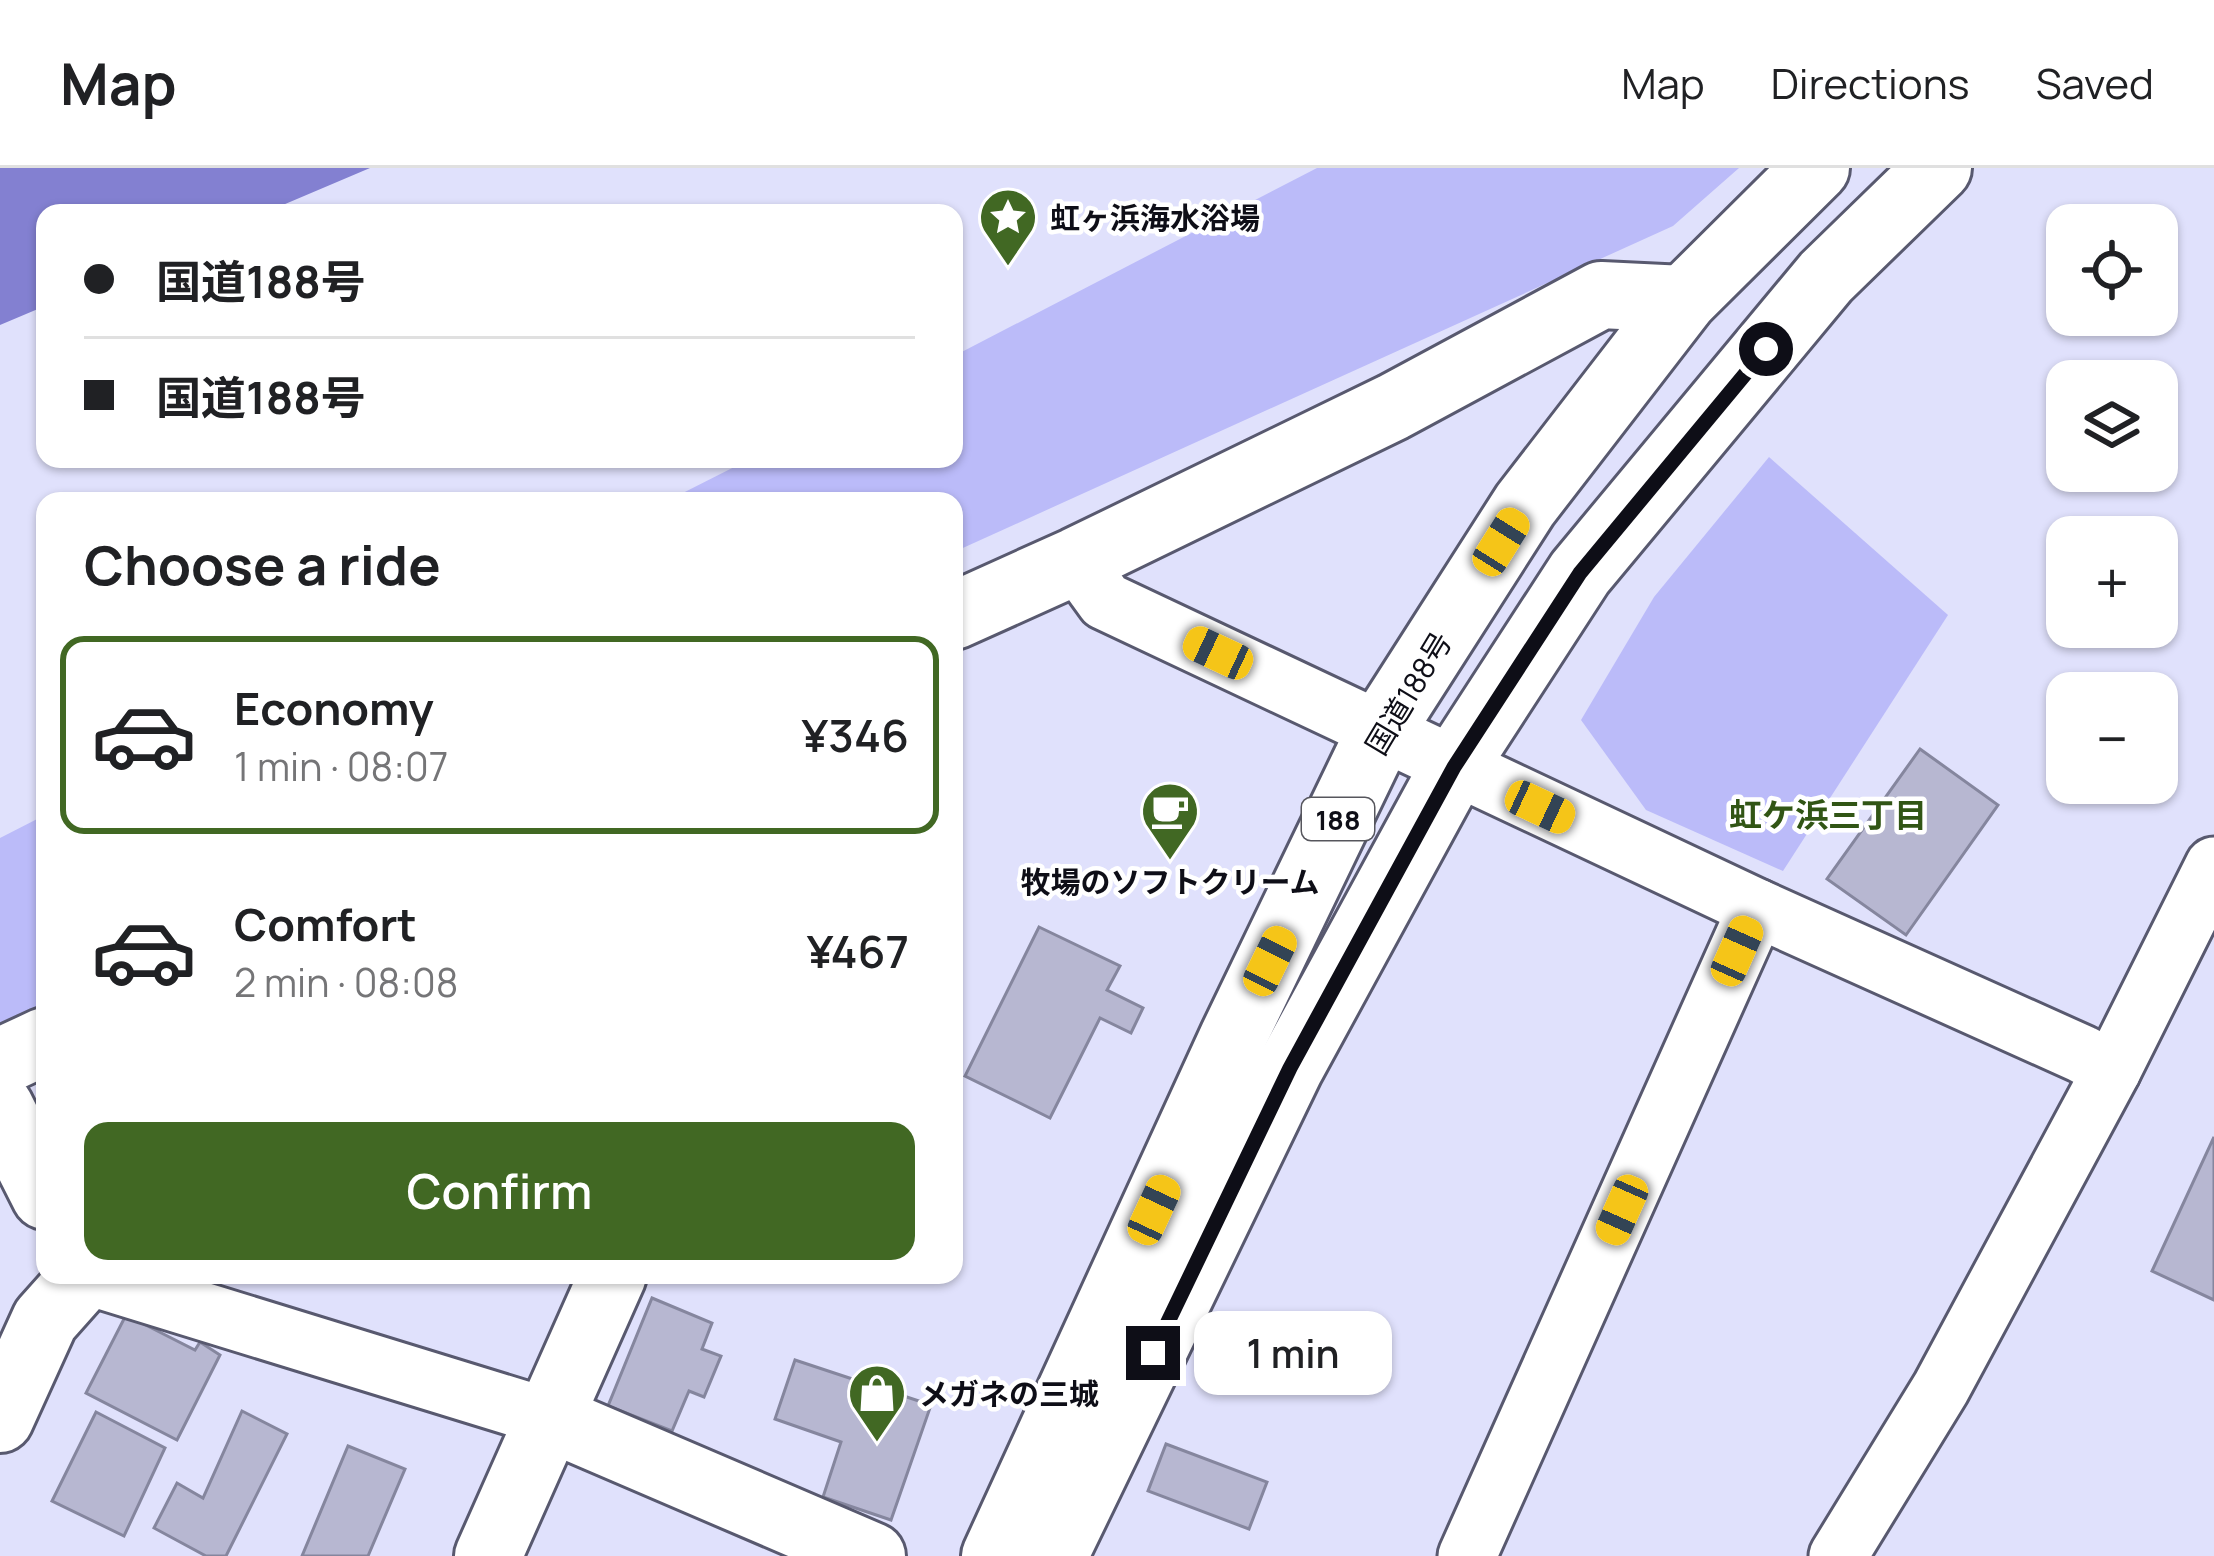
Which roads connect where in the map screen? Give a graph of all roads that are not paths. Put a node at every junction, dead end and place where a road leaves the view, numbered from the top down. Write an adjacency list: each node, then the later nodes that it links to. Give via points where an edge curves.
1 (1816, 168): 3 (main road, 国道188号 / 188)
2 (1938, 168): 7 (main road, 188, via 1826,277 1580,573)
3 (1684, 299): 4 (main road, via 1601,295); 6 (main road, 国道188号 / 188, via 1525,505)
4 (1076, 561): 5 (main road); 6 (street, via 1105,601)
5 (963, 612)
6 (1382, 730): 7 (street); 22 (main road, 国道188号 / 188)
7 (1454, 767): 9 (street); 23 (main road, 188, via 1290,1068)
8 (2214, 866): 12 (street)
9 (1756, 908): 12 (street); 24 (street)
10 (36, 1045): 11 (main road)
11 (0, 1062)
12 (2112, 1070): 25 (street, via 1941,1388)
13 (0, 1107): 14 (main road)
14 (36, 1178)
15 (77, 1284): 19 (main road, via 45,1320)
16 (114, 1284): 18 (street)
17 (609, 1284): 18 (main road)
18 (550, 1418): 20 (main road); 21 (main road)
19 (0, 1419)
20 (488, 1556)
21 (872, 1556)
22 (995, 1556)
23 (1054, 1556)
24 (1467, 1556)
25 (1838, 1556)

